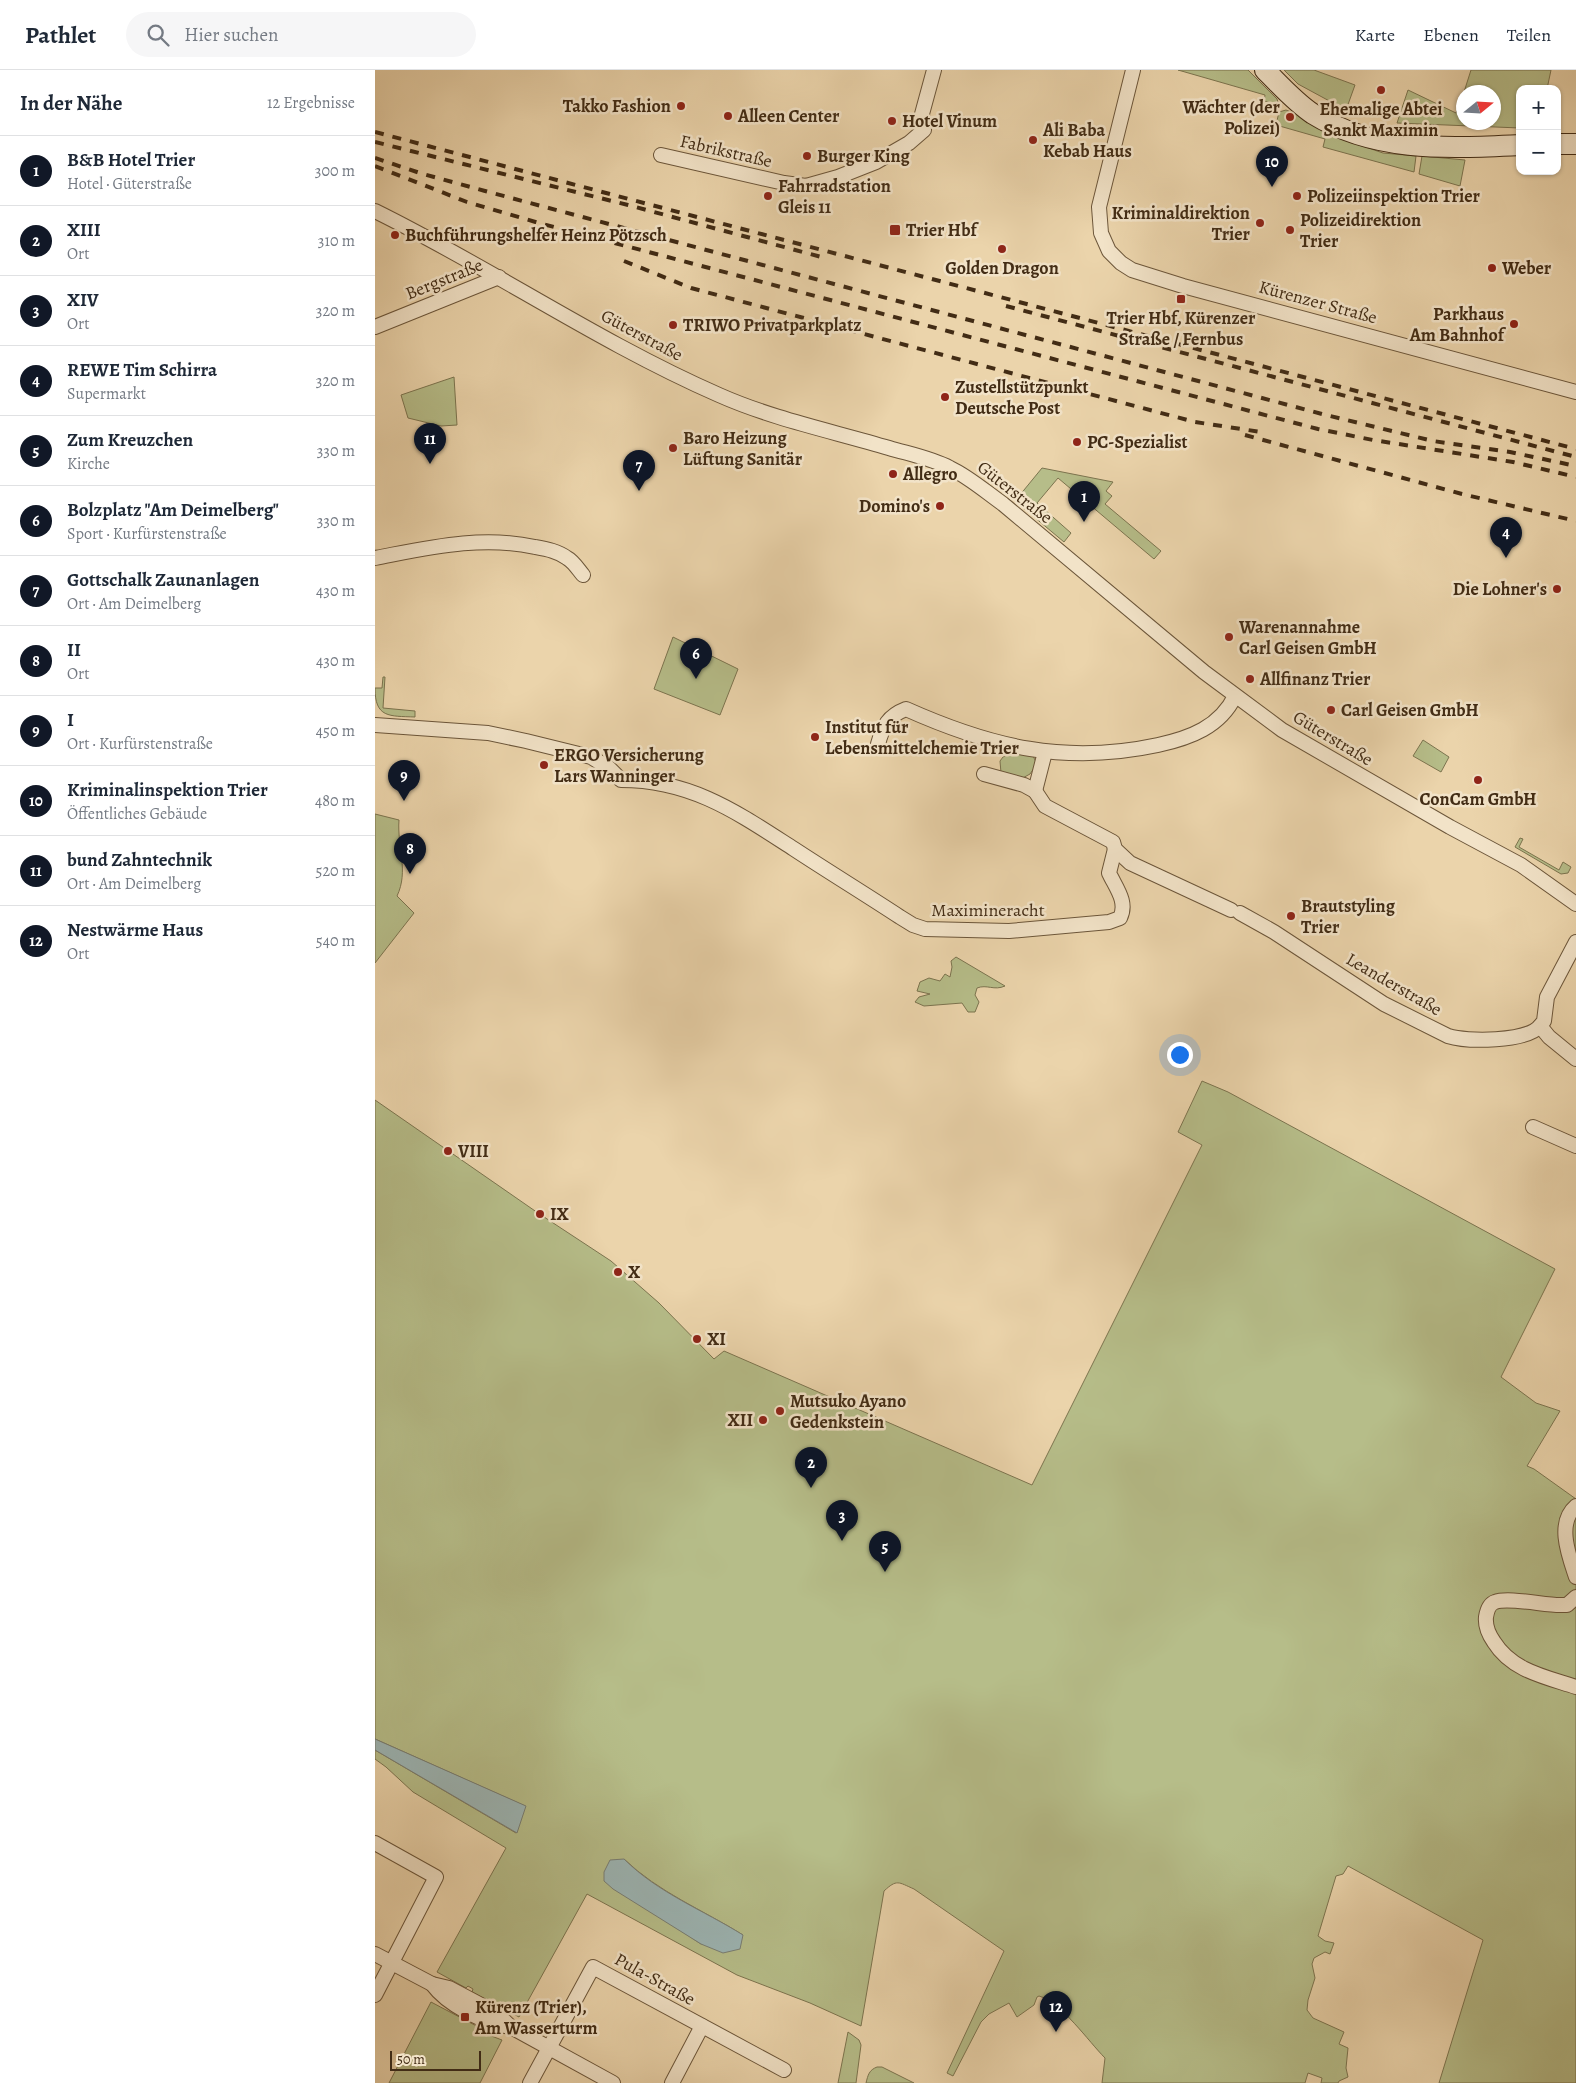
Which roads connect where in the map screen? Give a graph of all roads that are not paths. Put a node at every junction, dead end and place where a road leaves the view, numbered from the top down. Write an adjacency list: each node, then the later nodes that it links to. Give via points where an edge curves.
1 (934, 70): 7 (street, Fabrikstraße, via 922,114 924,130 890,155 838,178 806,186)
2 (1133, 70): 11 (street, Kürenzer Straße, via 1100,198 1098,218 1106,245 1121,263 1132,270)
3 (1265, 70): 6 (main road, via 1311,113 1360,135 1417,146)
4 (1561, 144): 5 (main road)
5 (1576, 144)
6 (1516, 145)
7 (661, 155)
8 (375, 211): 9 (street, Güterstraße)
9 (499, 277): 10 (street, Bergstraße); 14 (street, Güterstraße, via 666,370 720,396 875,443 949,468 971,480)
10 (375, 327)
11 (1576, 392)
12 (375, 558): 13 (street, via 468,542 495,542 551,550 568,558)
13 (583, 575)
14 (1235, 696): 17 (street, via 1221,718 1207,728 1174,742 1129,752); 21 (street, Güterstraße, via 1282,730 1521,865)
15 (375, 725): 20 (street, Maximineracht, via 488,733 517,739 591,757 621,780 671,785 700,794 758,824 900,917 925,929 1009,931 1109,922 1120,918 1123,904 1109,873)
16 (878, 744): 17 (street, via 891,716 906,709 979,737)
17 (1045, 752): 19 (street)
18 (985, 774): 19 (street)
19 (1035, 791): 20 (street, via 1045,806 1113,842)
20 (1115, 850): 23 (street, Leanderstraße, via 1130,863 1273,932 1384,1004 1448,1036 1481,1041 1531,1032)
21 (1575, 900)
22 (1576, 942): 23 (street, via 1547,997)
23 (1540, 1026): 24 (street)
24 (1576, 1059)
25 (1533, 1127): 26 (street)
26 (1576, 1146)
27 (1576, 1506): 28 (street, via 1567,1520 1566,1537 1568,1557)
28 (1576, 1577)
29 (1576, 1597): 30 (street, via 1567,1605 1495,1602 1488,1608 1486,1619 1491,1638 1507,1660)
30 (1576, 1687)
31 (375, 1844): 33 (street, via 436,1877)
32 (375, 1954): 33 (street)
33 (392, 1963): 34 (street); 36 (street, via 496,2013 511,2027)
34 (375, 1995)
35 (702, 2026): 36 (street, Pula-Straße, via 593,1967); 37 (street, Pula-Straße); 40 (street, Pula-Straße)
36 (548, 2048): 38 (street, Pula-Straße); 39 (street)
37 (784, 2070)
38 (529, 2083)
39 (613, 2083)
40 (672, 2083)

